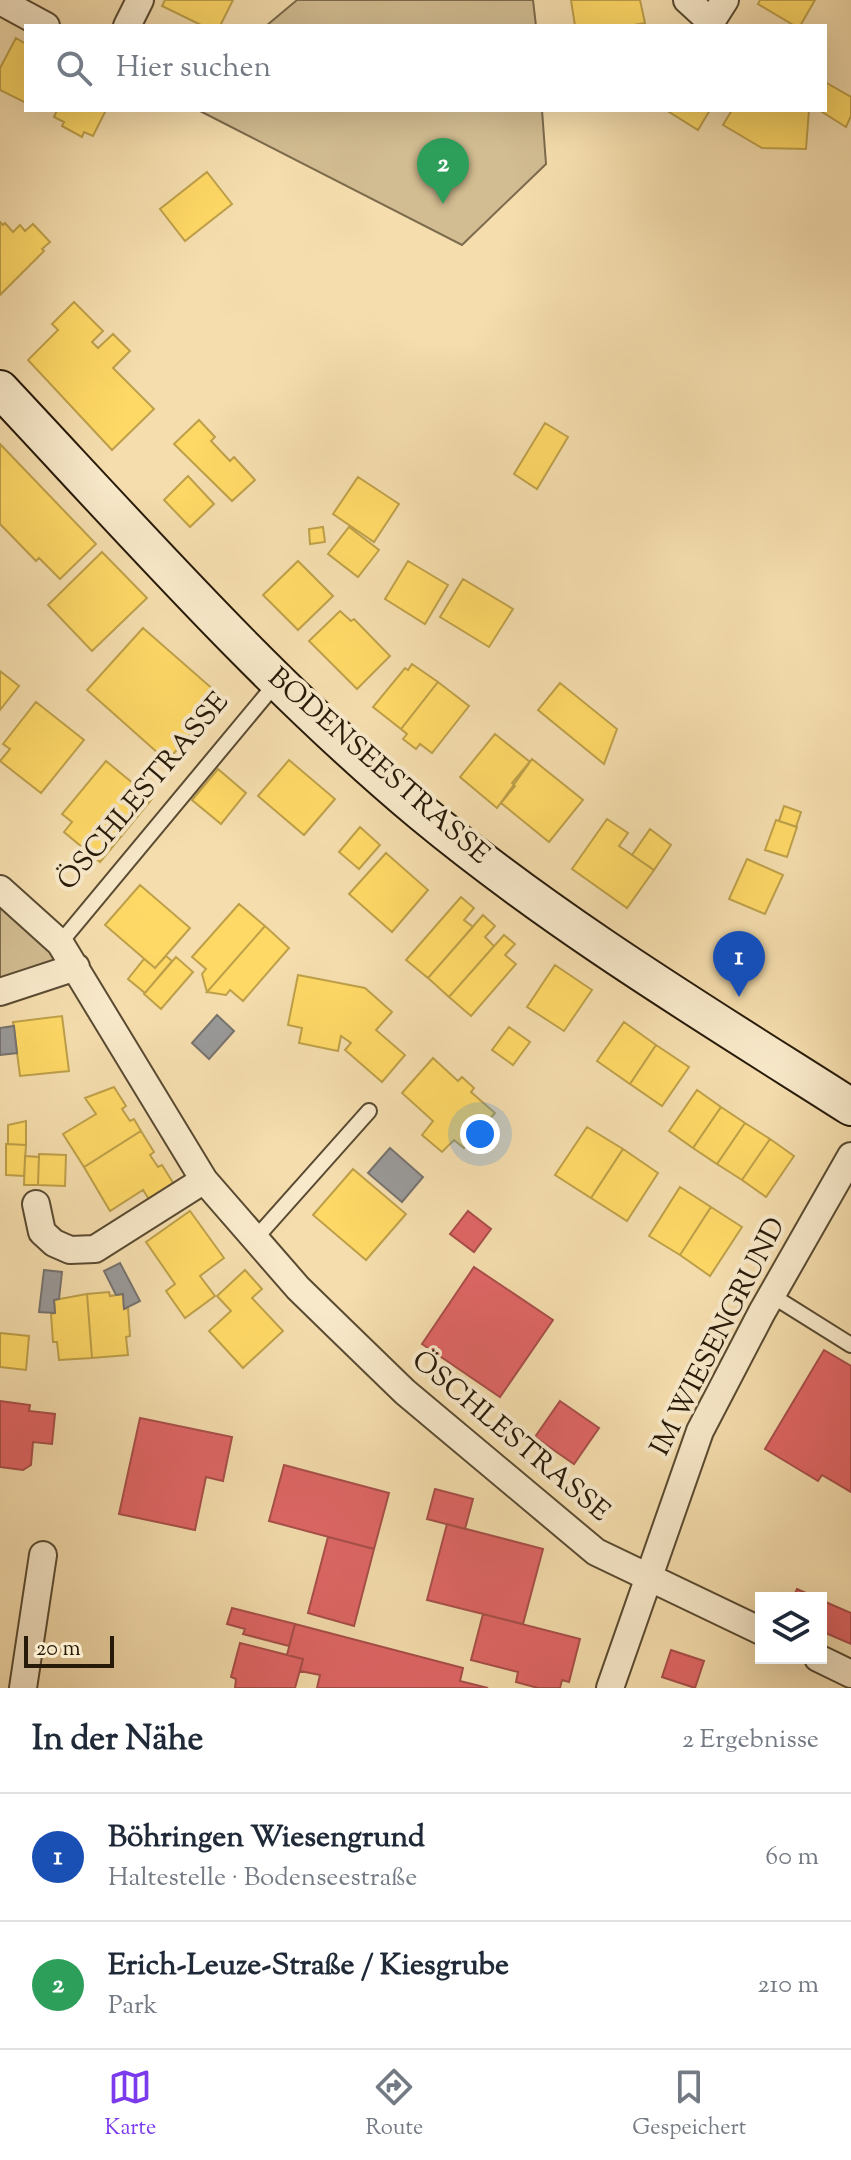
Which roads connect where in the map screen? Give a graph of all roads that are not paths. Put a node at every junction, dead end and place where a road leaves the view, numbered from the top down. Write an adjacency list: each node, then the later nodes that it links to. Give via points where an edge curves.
1 (140, 0): 6 (street)
2 (687, 0): 4 (street)
3 (10, 7): 5 (street)
4 (718, 16)
5 (42, 24)
6 (128, 24)
7 (0, 389): 8 (street, BODENSEESTRASSE)
8 (278, 682): 10 (lane, ÖSCHLESTRASSE); 13 (street, BODENSEESTRASSE, via 471,852 650,980)
9 (0, 889): 10 (street, ÖSCHLESTRASSE)
10 (60, 943): 11 (street, ÖSCHLESTRASSE)
11 (76, 967): 12 (street); 16 (street, ÖSCHLESTRASSE)
12 (0, 992)
13 (851, 1107)
14 (369, 1111): 18 (lane)
15 (851, 1156): 19 (street, IM WIESENGRUND)
16 (204, 1180): 17 (street, via 95,1249 70,1250 54,1243 42,1232); 18 (street, ÖSCHLESTRASSE)
17 (36, 1204)
18 (255, 1239): 22 (street, ÖSCHLESTRASSE, via 405,1392 596,1552)
19 (771, 1295): 20 (lane); 22 (street, IM WIESENGRUND, via 700,1431)
20 (851, 1345)
21 (43, 1555): 26 (street)
22 (647, 1578): 23 (street, ÖSCHLESTRASSE); 27 (street, IM WIESENGRUND)
23 (755, 1628)
24 (827, 1662): 25 (street)
25 (851, 1674)
26 (23, 1688)
27 (610, 1688)

